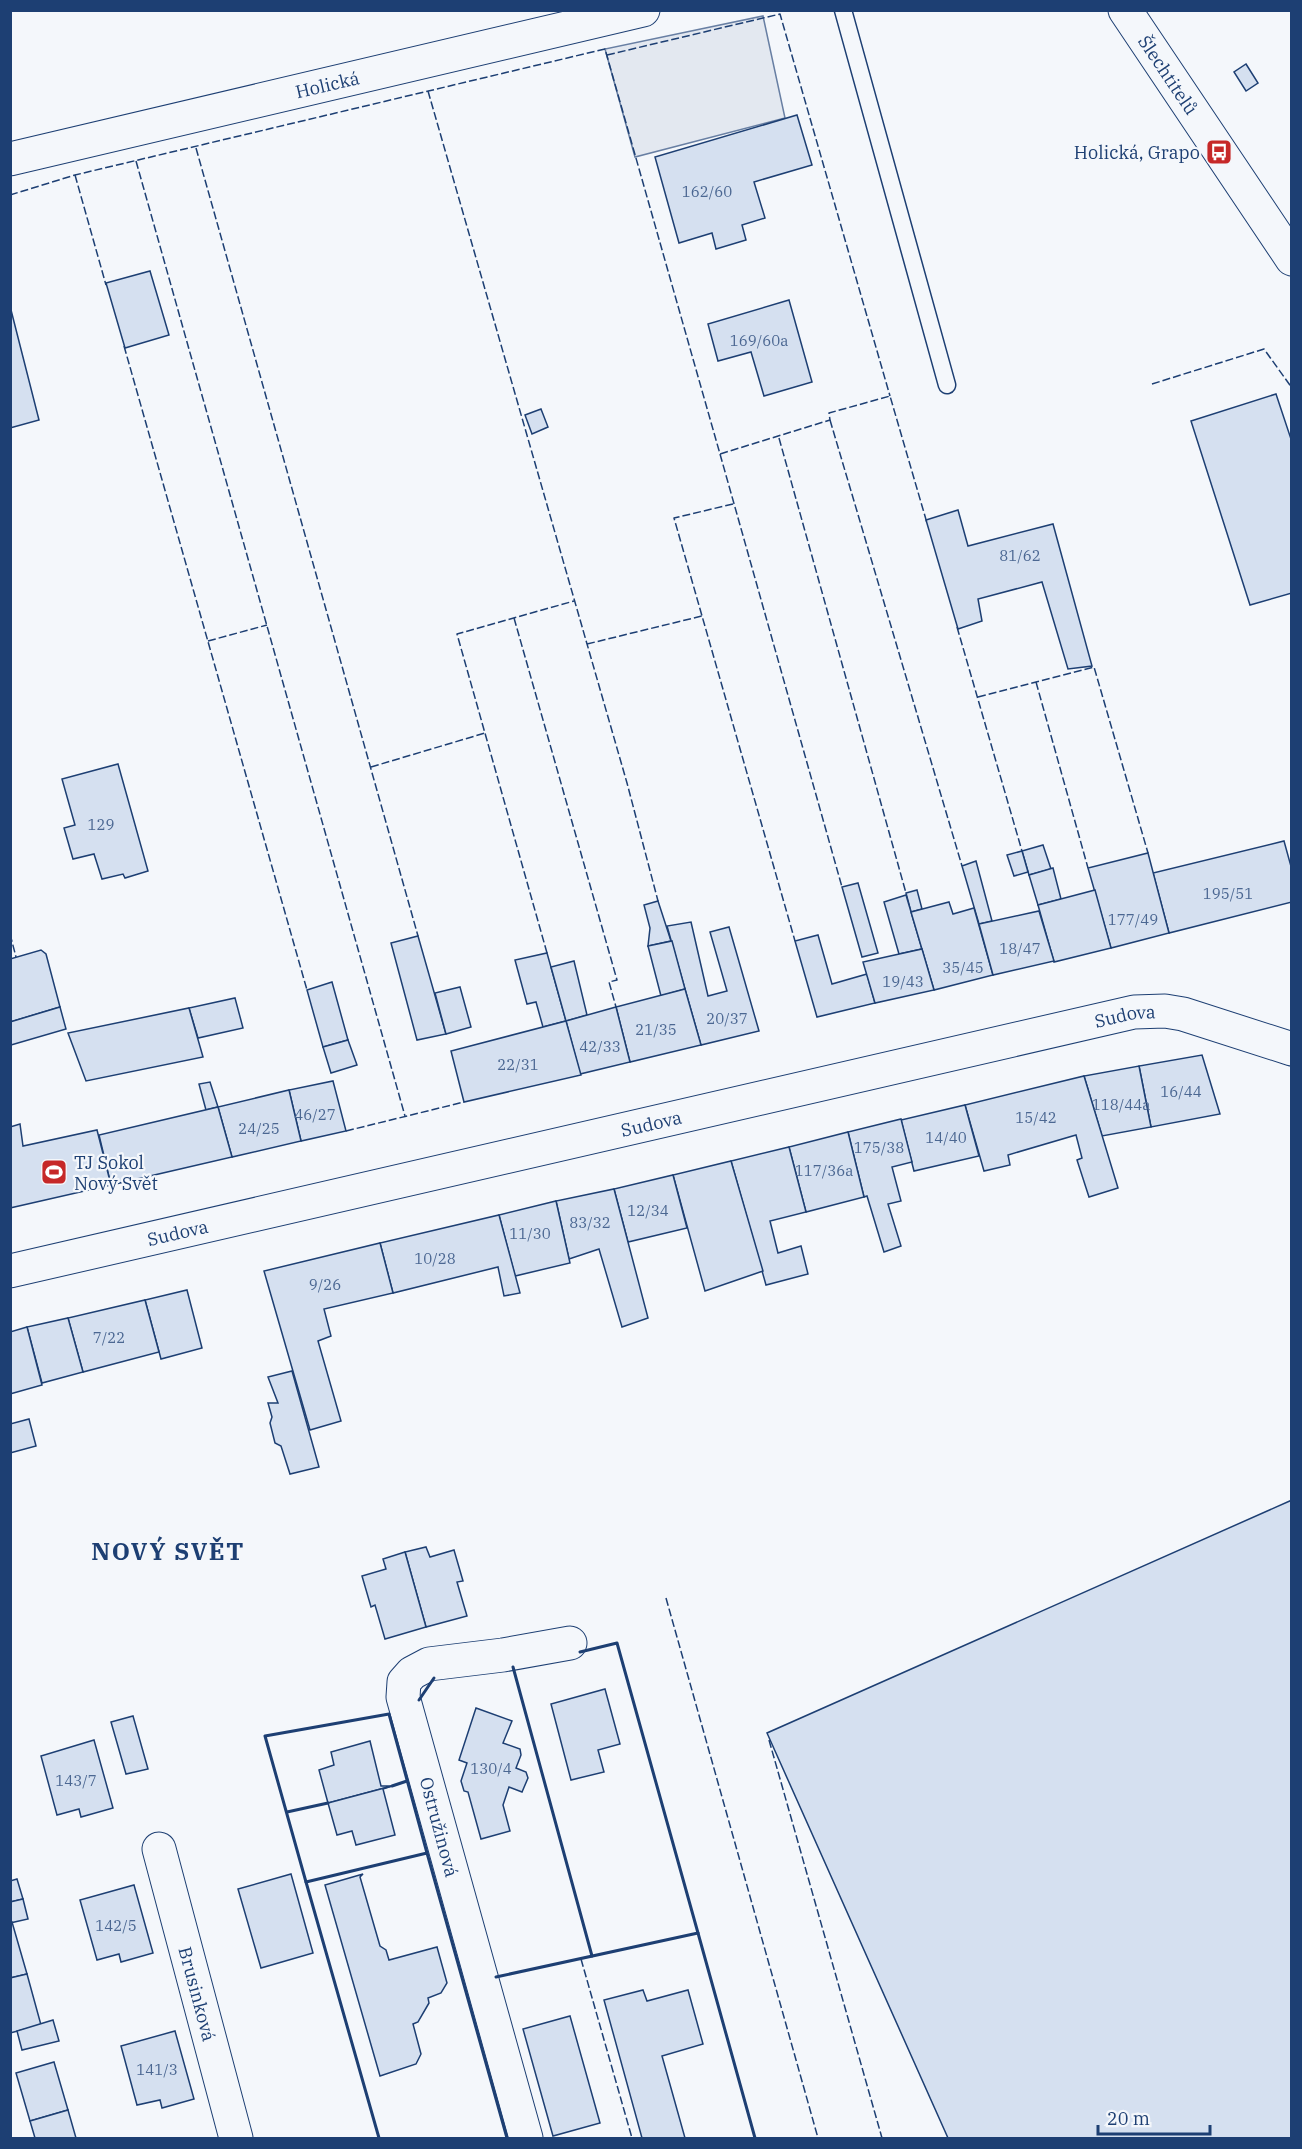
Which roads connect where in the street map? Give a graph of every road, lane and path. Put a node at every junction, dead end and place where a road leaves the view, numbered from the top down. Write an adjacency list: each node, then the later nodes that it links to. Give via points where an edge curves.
1 (643, 10): 4 (street, Holická)
2 (843, 10): 6 (lane)
3 (1125, 10): 5 (street, Šlechtitelů)
4 (10, 159)
5 (1292, 259)
6 (947, 385)
7 (1292, 1049): 8 (street, Sudova, via 1183,1014 1122,1014)
8 (10, 1271)
9 (570, 1643): 12 (street, Ostružinová, via 429,1664 404,1682 403,1697)
10 (159, 1849): 11 (street, Brusinková)
11 (236, 2139)
12 (526, 2139)

